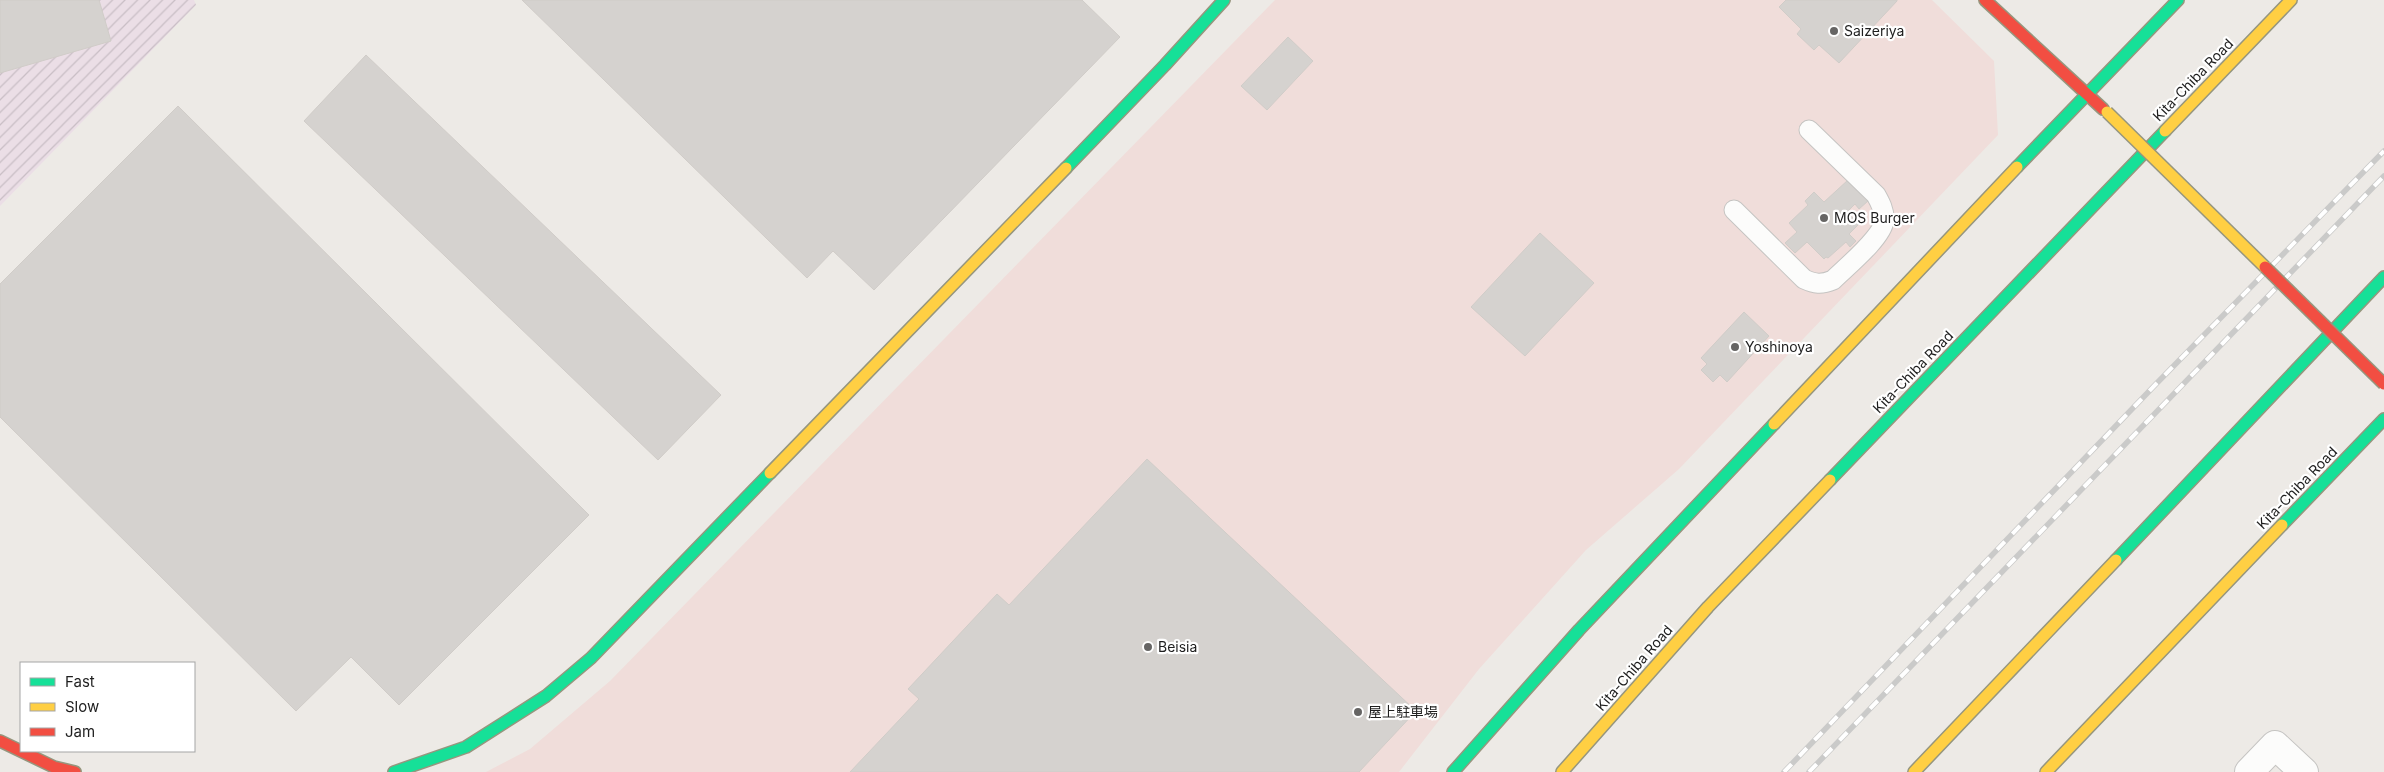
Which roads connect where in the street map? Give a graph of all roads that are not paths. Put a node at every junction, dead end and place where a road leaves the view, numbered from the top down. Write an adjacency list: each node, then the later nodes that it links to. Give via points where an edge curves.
1 (1224, 0): 15 (main road, via 591,658 546,696 466,747)
2 (1985, 0): 5 (main road)
3 (2178, 0): 5 (main road)
4 (2291, 0): 17 (main road, Kita-Chiba Road, via 1708,607)
5 (2087, 93): 9 (main road, bridge); 16 (main road, via 1580,630)
6 (1809, 130): 7 (lane, via 1876,194 1884,221 1878,235 1833,280 1814,284 1804,279)
7 (1734, 210)
8 (2384, 277): 18 (main road)
9 (2384, 384)
10 (2384, 419): 19 (main road, Kita-Chiba Road)
11 (0, 741): 12 (main road)
12 (20, 751)
13 (23, 752): 14 (main road, via 54,767)
14 (75, 772)
15 (394, 772)
16 (1453, 772)
17 (1562, 772)
18 (1914, 772)
19 (2046, 772)
20 (2249, 772): 21 (street, via 2275,745)
21 (2304, 772)

